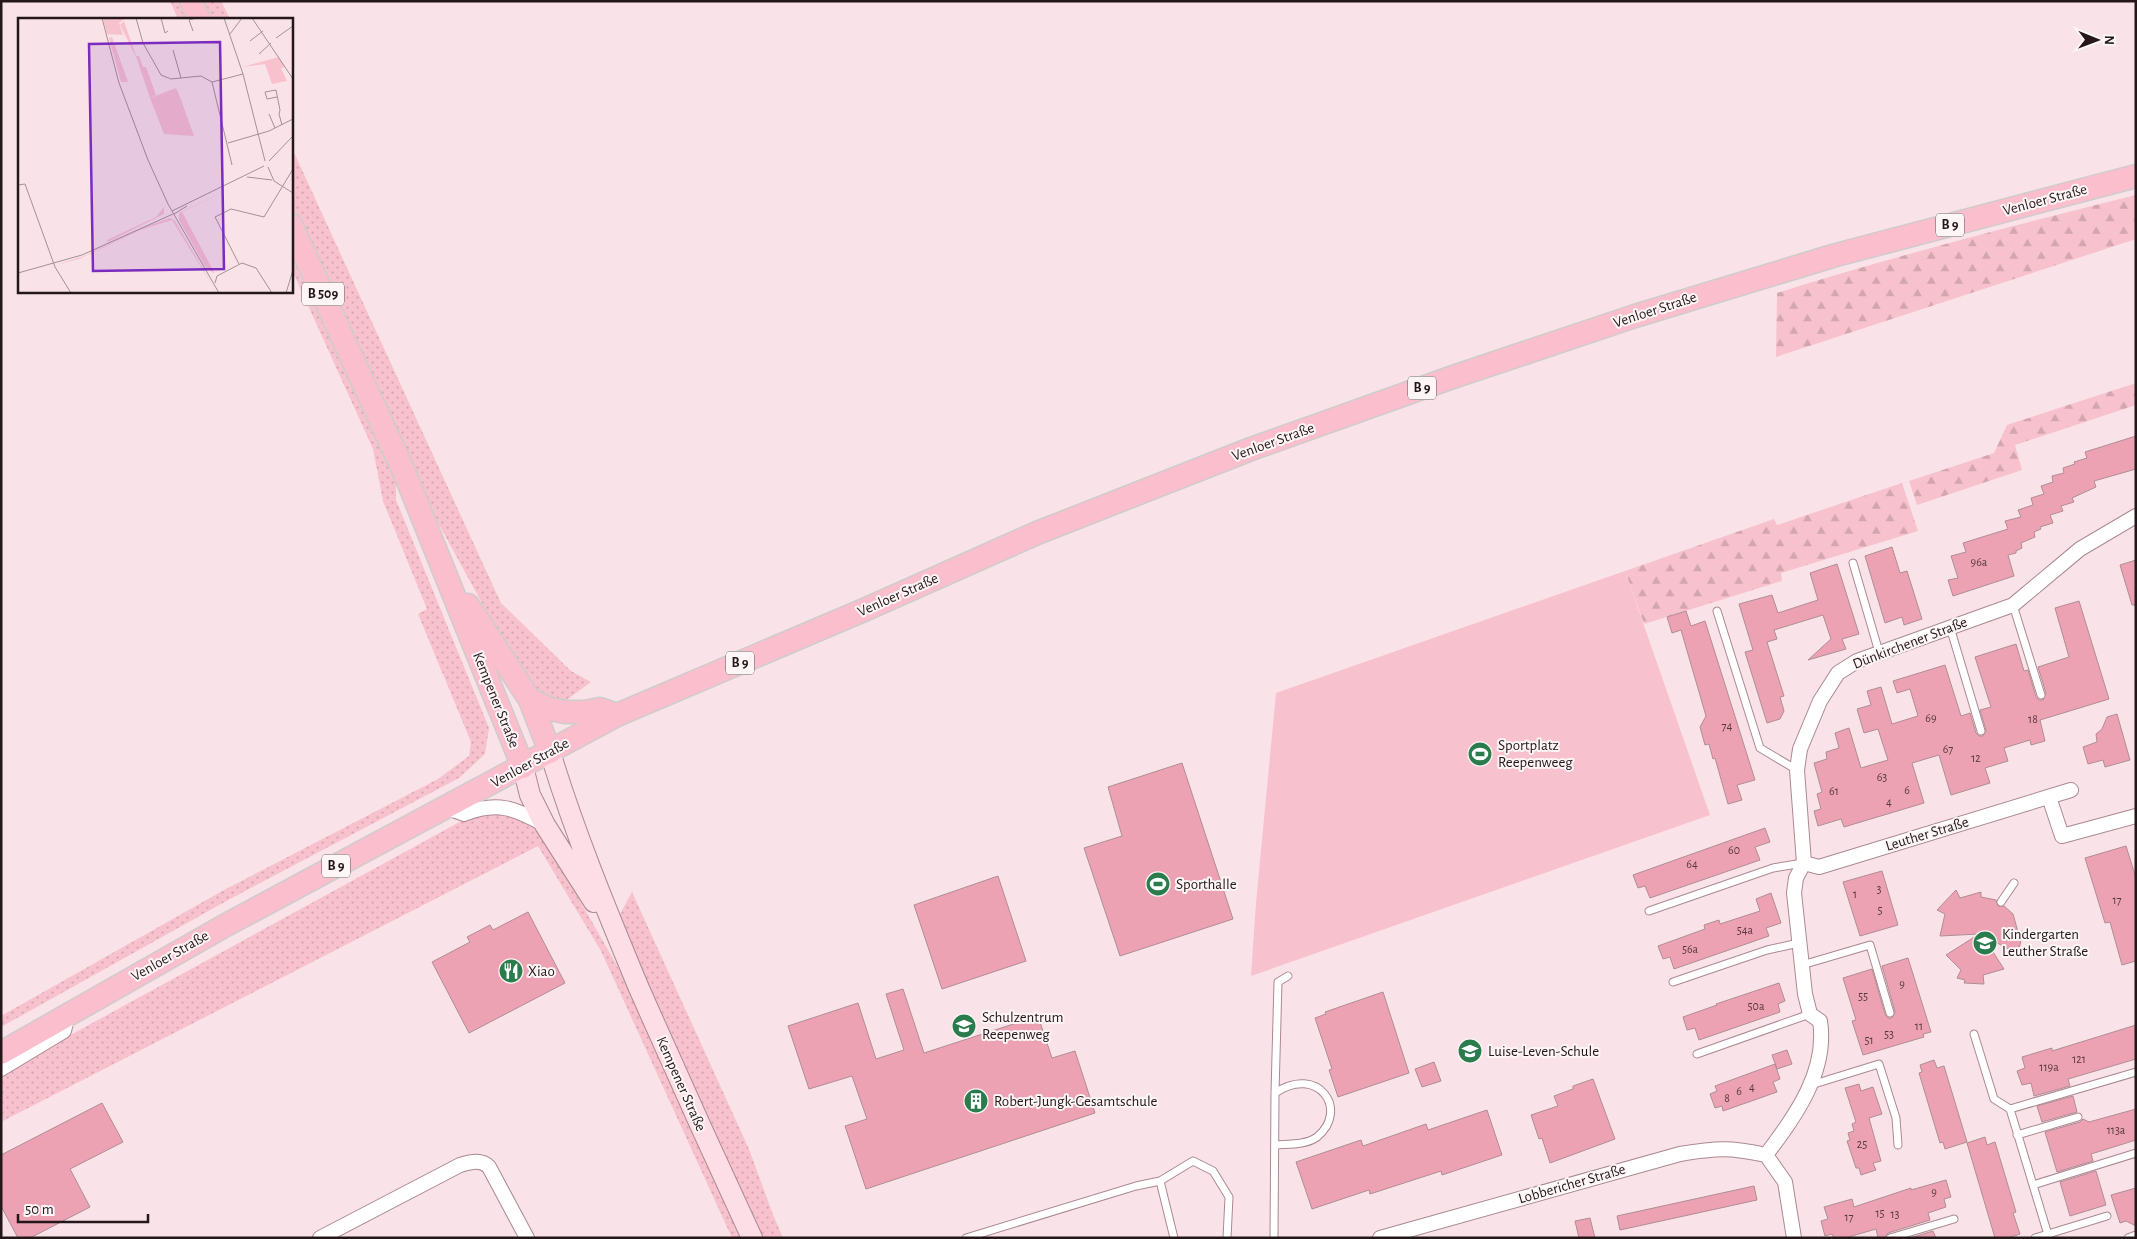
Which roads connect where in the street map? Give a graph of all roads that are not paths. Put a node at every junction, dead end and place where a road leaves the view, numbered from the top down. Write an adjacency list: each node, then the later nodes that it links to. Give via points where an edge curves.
1 (191, 1): 2 (main road)
2 (199, 18)
3 (2136, 176): 14 (main road, Venloer Straße / B 9, via 1764,276 1453,377 1244,452 1045,530)
4 (292, 227): 7 (main road, Kempener Straße / B 509, via 405,474)
5 (2136, 516): 8 (street, Dünkirchener Straße, via 2080,549)
6 (1852, 563): 11 (lane)
7 (444, 572): 13 (main road, Kempener Straße); 17 (main road, Kempener Straße)
8 (2013, 605): 10 (street, Dünkirchener Straße); 12 (lane)
9 (1717, 611): 18 (lane, via 1760,748)
10 (1950, 626): 11 (street, Dünkirchener Straße); 15 (lane)
11 (1879, 652): 18 (street, Dünkirchener Straße, via 1838,673 1820,701 1800,749)
12 (2041, 695)
13 (530, 700): 14 (main road, via 565,712 600,709); 16 (main road, Kempener Straße)
14 (617, 715): 16 (main road, Venloer Straße / B 9)
15 (1981, 731)
16 (550, 752): 17 (main road, Venloer Straße / B 9); 28 (street, Kempener Straße, via 561,791)
17 (522, 767): 21 (main road, Venloer Straße / B 9); 23 (street, Kempener Straße, via 530,794)
18 (1797, 770): 24 (street, Dünkirchener Straße)
19 (2071, 790): 20 (street, Leuther Straße)
20 (2049, 797): 22 (street, via 2062,836); 24 (street, Leuther Straße, via 1819,866)
21 (447, 808): 23 (street, Venloer Straße, via 464,814 486,807 507,807); 34 (main road, Venloer Straße / B 9, via 226,925)
22 (2136, 816)
23 (545, 825): 28 (street, Kempener Straße)
24 (1804, 863): 27 (lane, via 1773,868); 29 (street, Dünkirchener Straße, via 1796,878 1794,893)
25 (2014, 883): 26 (lane)
26 (2001, 902)
27 (1649, 911)
28 (614, 928): 58 (street, Kempener Straße, via 689,1105)
29 (1799, 943): 30 (street, Dünkirchener Straße); 32 (lane, via 1767,950)
30 (1802, 965): 33 (lane, via 1870,945); 35 (street, Dünkirchener Straße)
31 (1288, 976): 42 (lane, via 1278,982)
32 (1673, 982)
33 (1890, 1013)
34 (68, 1014): 37 (main road, Venloer Straße / B 9); 39 (street, via 64,1031)
35 (1810, 1014): 38 (lane); 41 (street, Dünkirchener Straße, via 1820,1020 1822,1034 1822,1049)
36 (1974, 1034): 43 (lane, via 1994,1099)
37 (1, 1053)
38 (1697, 1054)
39 (1, 1069)
40 (2136, 1072): 43 (lane)
41 (1811, 1085): 47 (lane, via 1879,1064 1896,1118); 49 (street, Dünkirchener Straße, via 1795,1117)
42 (1275, 1093): 46 (lane); 46 (lane, via 1300,1083 1317,1086 1328,1097 1330,1113 1327,1125 1316,1138)
43 (2010, 1110): 45 (lane)
44 (2078, 1117): 45 (lane)
45 (2018, 1135): 51 (lane)
46 (1276, 1144): 62 (lane)
47 (1898, 1144)
48 (2136, 1153): 51 (lane)
49 (1766, 1155): 63 (street, Lobbericher Straße, via 1715,1148 1680,1154); 64 (street, via 1785,1182)
50 (1160, 1181): 59 (lane); 60 (lane); 61 (lane, via 1194,1161 1213,1171 1229,1197)
51 (2033, 1185): 55 (lane)
52 (2107, 1216): 55 (lane)
53 (1954, 1218): 65 (lane)
54 (2136, 1235): 67 (lane)
55 (2048, 1236): 66 (lane)
56 (320, 1238): 57 (street, via 472,1161 484,1163 489,1168)
57 (527, 1238)
58 (752, 1238)
59 (966, 1238)
60 (1174, 1238)
61 (1227, 1238)
62 (1274, 1238)
63 (1380, 1238)
64 (1794, 1238)
65 (1890, 1238)
66 (2034, 1238)
67 (2128, 1238)

